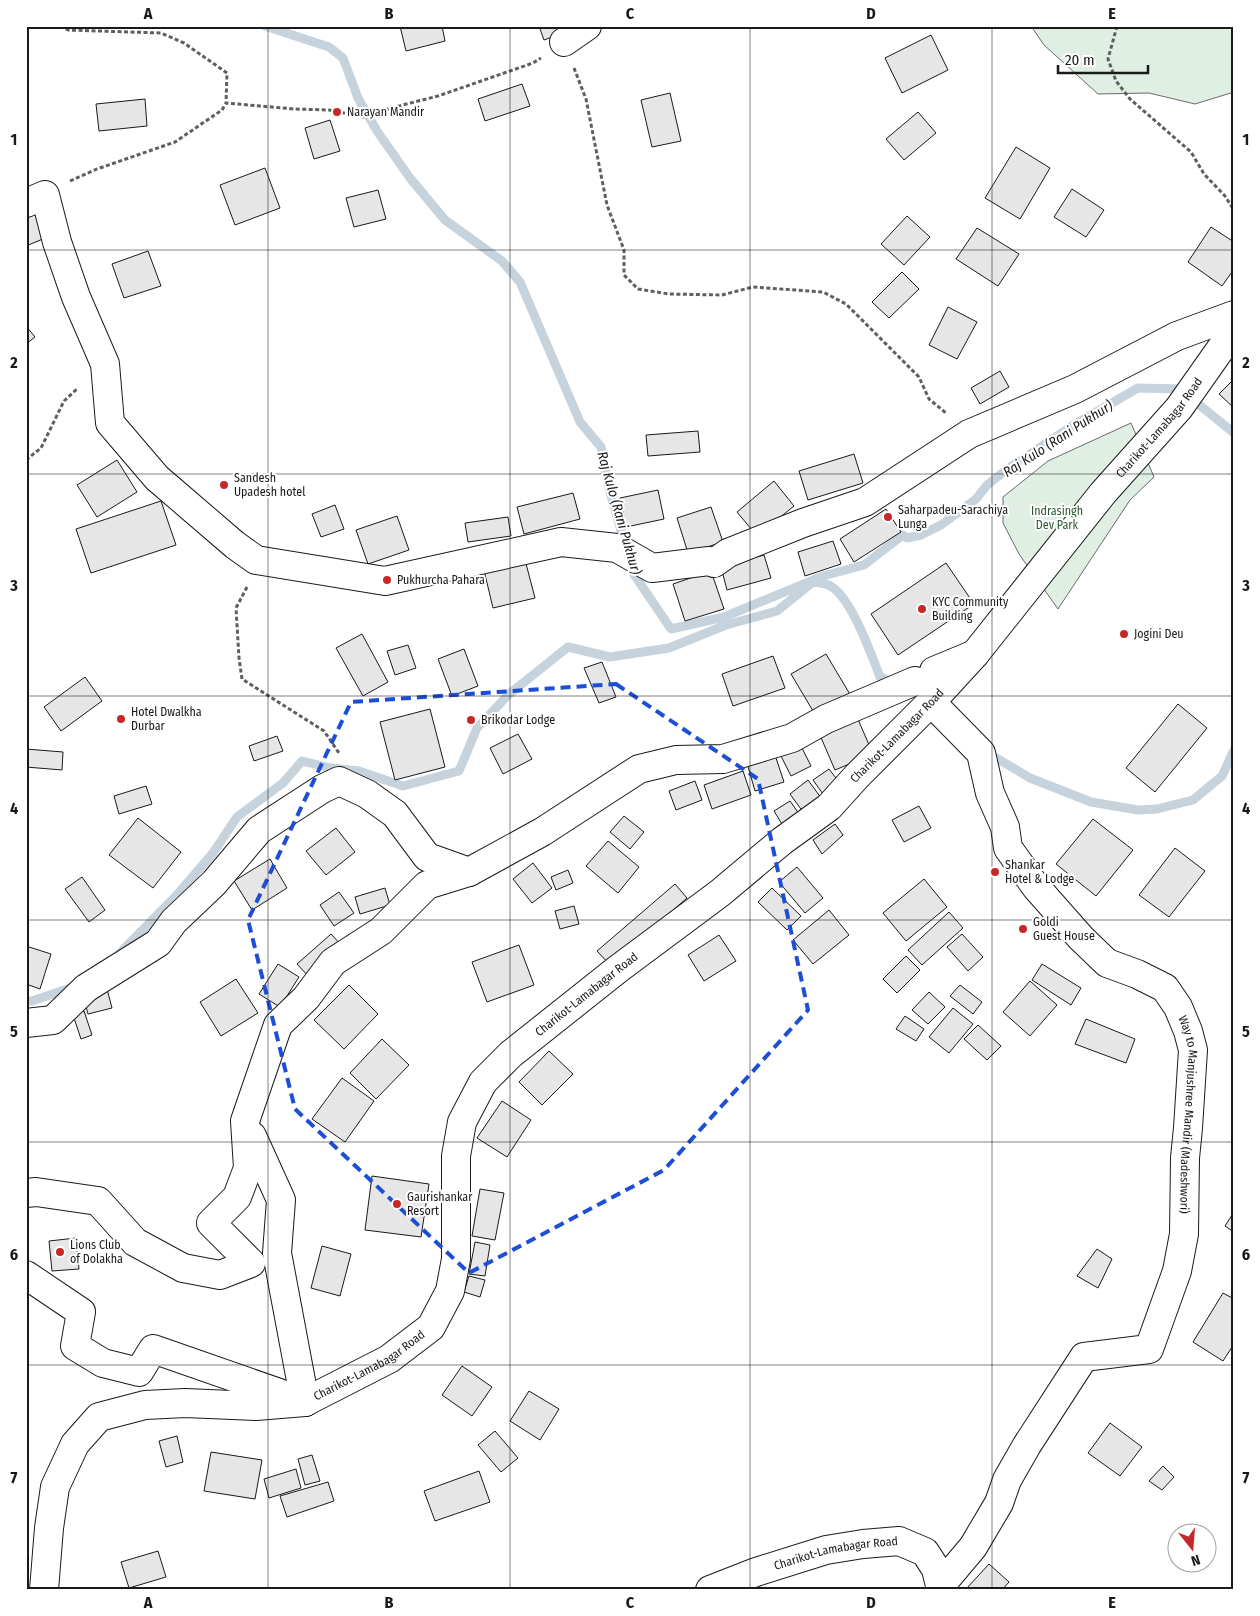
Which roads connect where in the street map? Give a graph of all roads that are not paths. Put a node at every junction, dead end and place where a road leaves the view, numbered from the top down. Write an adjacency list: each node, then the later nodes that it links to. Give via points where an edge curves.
1 (587, 26): 2 (street)
2 (564, 42)
3 (36, 199): 4 (street, via 57,242 105,364 110,423 158,478 256,560 385,581 561,542 617,548 652,568 714,563 728,553 865,502 969,434 1075,389 1177,336)
4 (1231, 328): 5 (street, Charikot-Lamabagar Road, via 1178,408 1103,493)
5 (975, 654): 6 (street, Charikot-Lamabagar Road); 7 (street, via 826,719 792,738 723,759 676,760 639,769 542,832)
6 (931, 702): 12 (street, Charikot-Lamabagar Road, via 829,807 511,1054 483,1082 462,1122 456,1156 456,1259 450,1291 431,1327 389,1359); 13 (street, Way to Manjushree Mandir (Madeshwori), via 981,753 990,793 1005,827 1008,848 1036,887 1107,963 1165,988 1178,1007 1193,1050 1185,1158 1184,1234 1177,1271 1149,1349 1084,1357 1022,1454 977,1540)
7 (469, 872): 8 (street, via 427,857 395,814 367,794 339,781 259,830 158,942 86,988 52,1020); 9 (street, via 427,885 381,931 333,962 306,998 278,1025)
8 (26, 1023)
9 (245, 1121): 10 (street, via 248,1168 237,1197 211,1223 251,1263 220,1275 183,1268 135,1242 98,1201); 12 (street, via 281,1200 277,1253)
10 (26, 1193)
11 (26, 1275): 12 (street, via 81,1312 75,1346 103,1363 139,1372 153,1349)
12 (305, 1402): 14 (street, Charikot-Lamabagar Road, via 256,1406 145,1405 99,1417 75,1444 55,1487)
13 (941, 1587): 15 (street, Charikot-Lamabagar Road, via 936,1569 925,1552 898,1541 826,1550)
14 (44, 1590)
15 (710, 1590)

